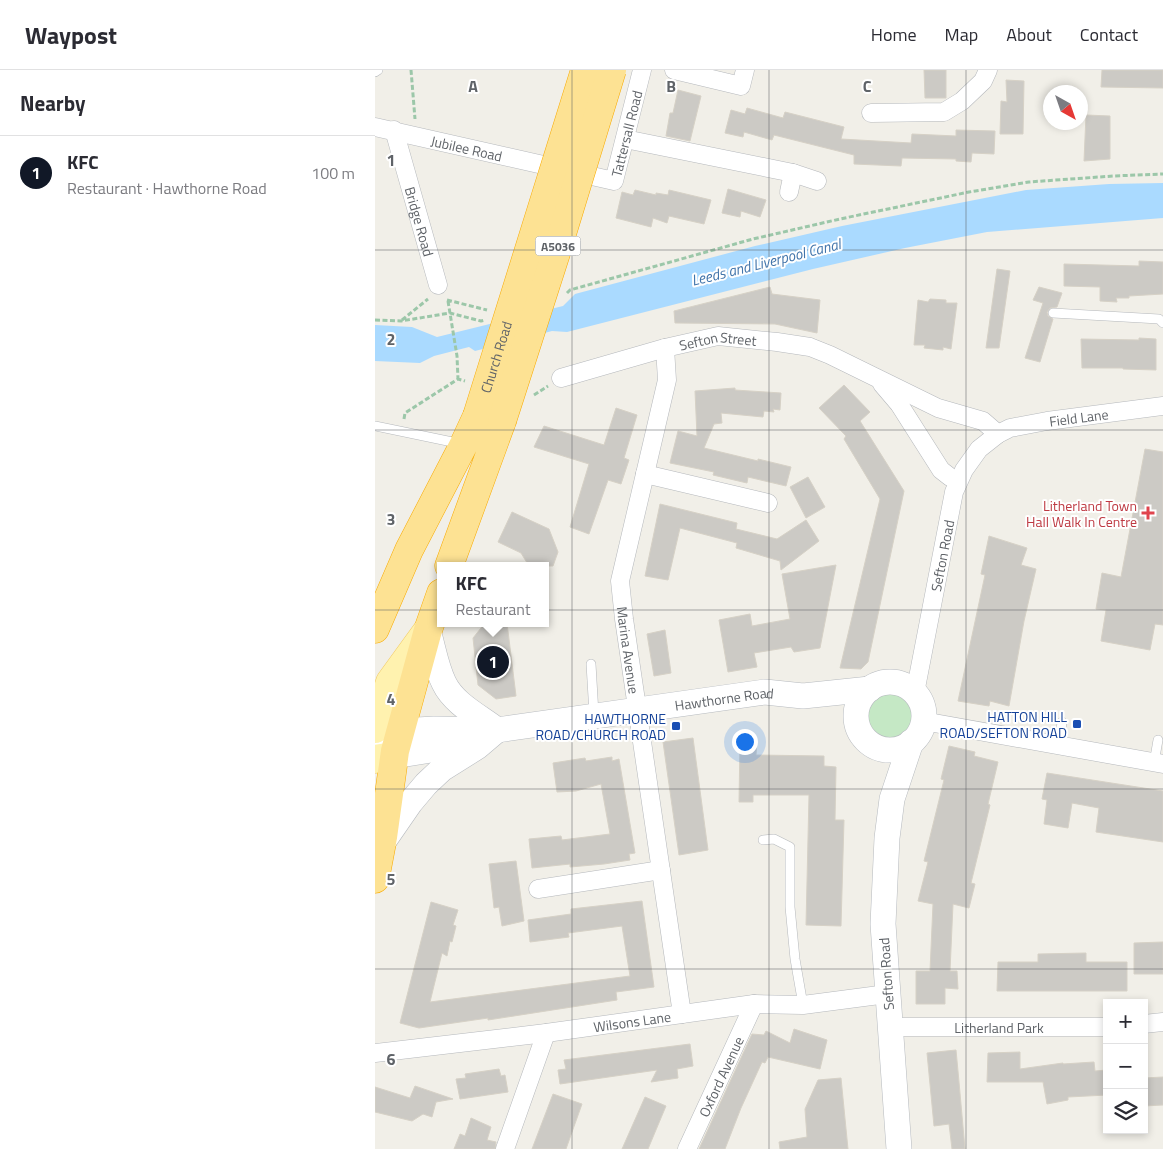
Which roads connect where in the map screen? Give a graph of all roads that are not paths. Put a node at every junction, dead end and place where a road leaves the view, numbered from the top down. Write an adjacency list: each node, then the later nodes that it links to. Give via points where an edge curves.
1 (378, 70): 8 (lane)
2 (585, 70): 24 (highway, Church Road / A5036, bridge)
3 (612, 70): 24 (highway, Church Road / A5036, bridge, via 557,250)
4 (643, 70): 12 (street, Tattersall Road)
5 (674, 70): 6 (street, via 741,86)
6 (745, 70)
7 (988, 70): 9 (street, via 983,81 945,112)
8 (375, 72)
9 (871, 113)
10 (375, 127): 11 (street, Jubilee Road)
11 (394, 130): 13 (street, Jubilee Road); 17 (street, Bridge Road)
12 (625, 139): 13 (street, Tattersall Road, via 614,181); 14 (street)
13 (539, 165)
14 (793, 173): 15 (street); 16 (street)
15 (817, 181)
16 (789, 192)
17 (440, 291)
18 (1053, 313): 19 (lane, via 1159,319)
19 (1163, 322)
20 (665, 348): 21 (street, Sefton Street, via 719,336 777,342 810,347); 22 (street, Sefton Street); 28 (street, Marina Avenue, via 667,380)
21 (874, 377): 26 (street, Sefton Street, via 939,408 983,422); 29 (street, Sefton Street, via 899,404 941,470)
22 (561, 378)
23 (1163, 406): 26 (street, Field Lane, via 1047,420)
24 (489, 418): 27 (highway, Church Road / A5036); 31 (highway, Church Road / A5036)
25 (375, 426): 27 (lane)
26 (998, 434): 29 (street, Sefton Road, via 970,459)
27 (465, 444): 33 (highway, Church Road / A5036, via 409,550)
28 (645, 474): 30 (street); 39 (street, Marina Avenue, via 620,580)
29 (958, 481): 37 (street, Sefton Road)
30 (768, 504)
31 (450, 562)
32 (437, 604): 34 (highway)
33 (375, 629)
34 (428, 630): 44 (main road, via 449,692); 47 (highway)
35 (591, 664): 40 (lane)
36 (870, 689): 37 (main road, via 878,684 898,683); 38 (main road, Hawthorne Road); 42 (main road, via 859,703)
37 (915, 692): 41 (main road, via 922,706)
38 (803, 696): 39 (main road, Hawthorne Road, via 765,692); 42 (main road, Hawthorne Road)
39 (639, 710): 40 (main road, Hawthorne Road); 54 (street, Marina Avenue)
40 (594, 716): 44 (main road, Hawthorne Road)
41 (923, 721): 46 (main road); 48 (street)
42 (857, 722): 49 (main road, via 864,737)
43 (1062, 722): 48 (lane)
44 (497, 730): 47 (main road, Hawthorne Road, via 434,729); 53 (main road, via 426,784)
45 (1158, 740): 50 (lane)
46 (911, 742): 49 (main road, via 895,749); 51 (main road)
47 (382, 744): 53 (highway)
48 (1059, 745): 50 (street)
49 (877, 747): 51 (main road)
50 (1159, 763)
51 (892, 799): 57 (main road, Sefton Road, via 883,924)
52 (763, 840): 59 (lane, via 774,839 790,847 790,907)
53 (381, 845): 55 (highway)
54 (661, 870): 56 (street); 60 (street, Marina Avenue)
55 (375, 879)
56 (538, 889)
57 (887, 994): 59 (street, Wilsons Lane); 63 (main road, Sefton Road)
58 (754, 1004): 59 (street, Wilsons Lane); 60 (street, Wilsons Lane); 68 (street, Oxford Avenue)
59 (803, 1005)
60 (682, 1014): 65 (street, Wilsons Lane)
61 (1163, 1022): 62 (street)
62 (1148, 1024)
63 (890, 1027): 64 (street, Litherland Park); 69 (main road, Sefton Road)
64 (1103, 1027)
65 (546, 1033): 66 (street, Wilsons Lane); 67 (street)
66 (375, 1053)
67 (505, 1149)
68 (687, 1149)
69 (899, 1149)

